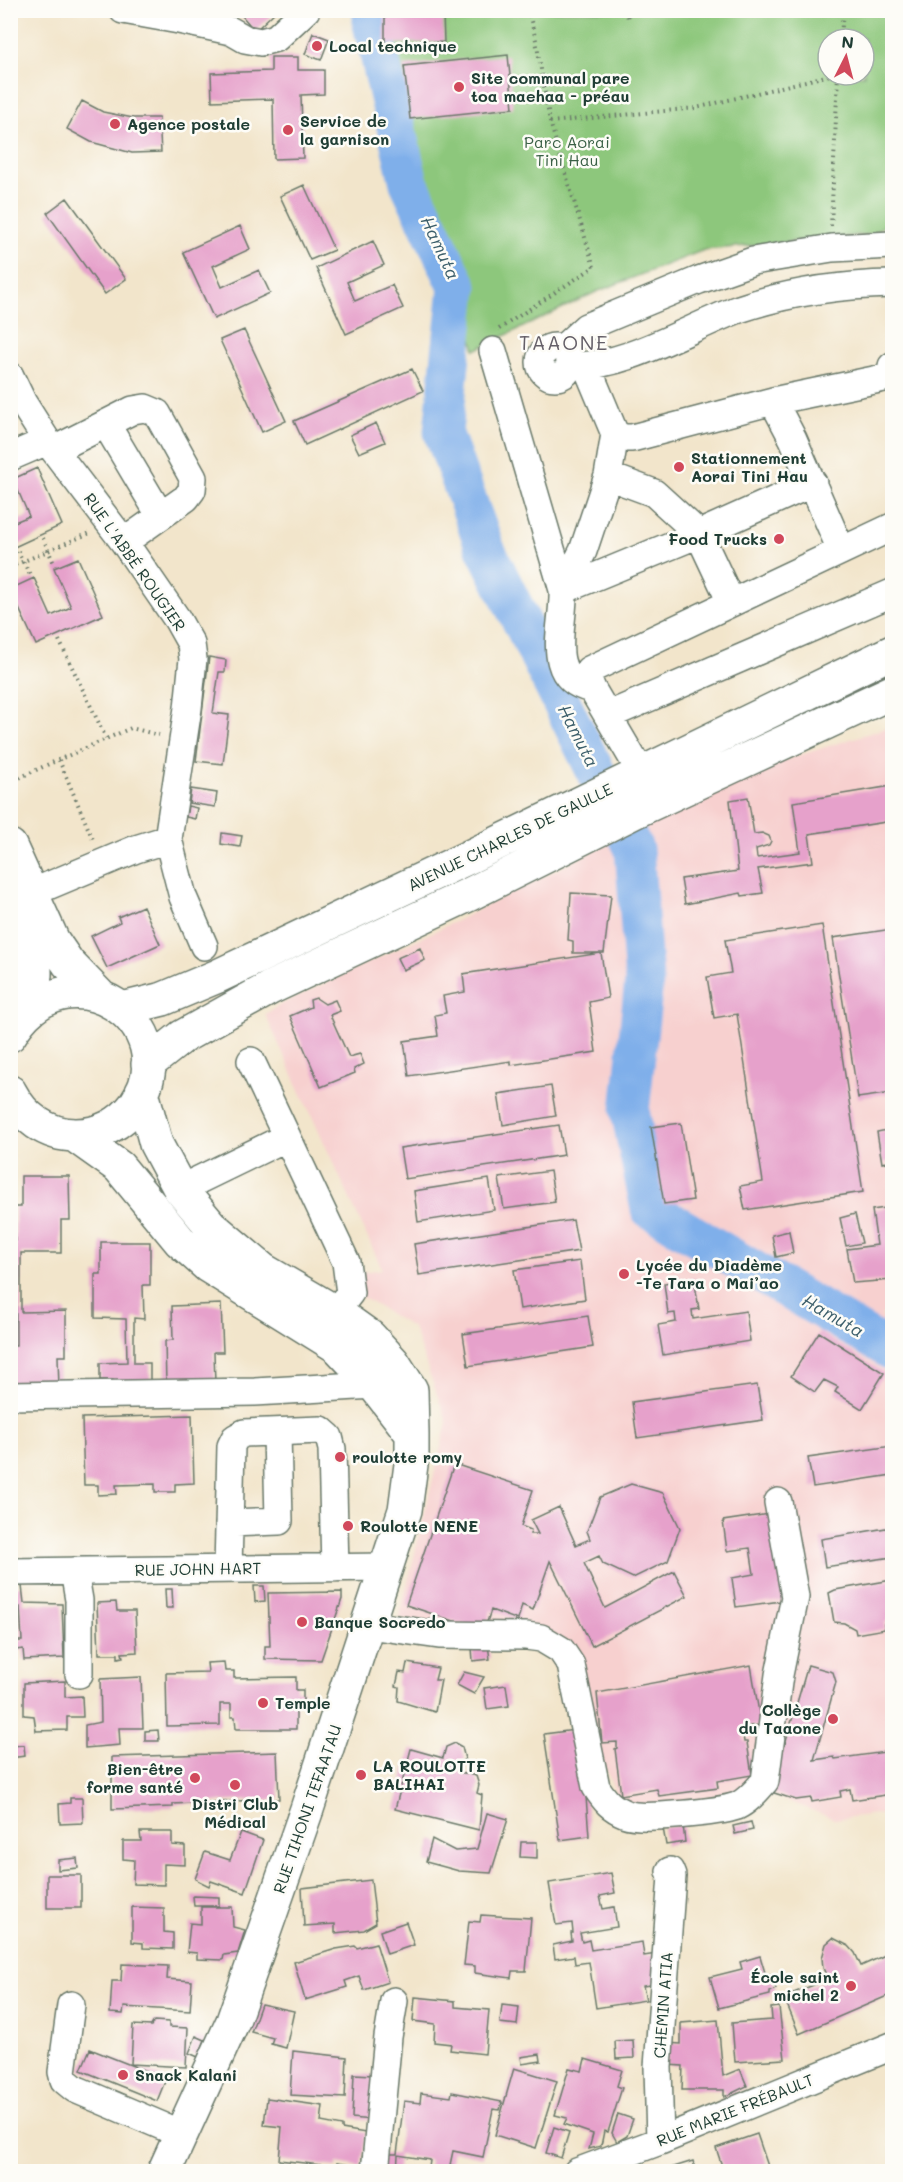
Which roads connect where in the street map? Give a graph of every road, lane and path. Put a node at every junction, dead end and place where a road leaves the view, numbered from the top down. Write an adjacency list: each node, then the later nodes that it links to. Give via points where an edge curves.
1 (123, 10): 6 (street)
2 (306, 10): 6 (street, via 276,38 261,42)
3 (528, 10): 11 (path)
4 (626, 10): 7 (path)
5 (843, 10): 8 (path)
6 (181, 15)
7 (628, 19)
8 (842, 27)
9 (816, 78): 11 (path, via 696,108)
10 (838, 87): 13 (path)
11 (550, 122): 15 (path, via 594,267 493,332 489,339)
12 (892, 245): 13 (street)
13 (832, 248): 16 (street, via 753,261 586,327)
14 (892, 284): 16 (street, via 823,288 778,297 739,309 615,362)
15 (493, 351): 38 (street)
16 (573, 361): 21 (street)
17 (892, 366): 19 (street, via 884,378)
18 (10, 376): 22 (street, RUE L'ABBÉ ROUGIER)
19 (772, 401): 21 (street, via 632,438); 25 (street)
20 (106, 424): 22 (street); 26 (street); 26 (street, via 133,410 145,408 157,413 194,478 186,498)
21 (615, 434): 24 (street)
22 (51, 445): 23 (street); 28 (street, RUE L'ABBÉ ROUGIER)
23 (10, 458)
24 (608, 476): 29 (street, via 654,493); 38 (street, via 583,551)
25 (813, 483): 29 (street); 31 (street)
26 (160, 515): 28 (street)
27 (892, 526): 31 (street)
28 (117, 533): 33 (path); 46 (street, RUE L'ABBÉ ROUGIER, via 191,644 193,659)
29 (699, 534): 38 (street); 40 (street)
30 (43, 538): 33 (path)
31 (841, 550): 40 (street)
32 (18, 551): 34 (path)
33 (48, 551): 34 (path); 35 (path)
34 (23, 561): 36 (path); 37 (path)
35 (55, 566)
36 (10, 567)
37 (31, 577)
38 (563, 590): 43 (street, via 561,664 569,679)
39 (892, 593): 45 (street)
40 (731, 602): 43 (street, via 589,670 587,677)
41 (59, 640): 47 (path)
42 (892, 652): 50 (main road, AVENUE CHARLES DE GAULLE)
43 (592, 689): 45 (street)
44 (892, 692): 50 (main road, AVENUE CHARLES DE GAULLE)
45 (609, 715): 50 (street, via 626,750)
46 (184, 736): 47 (path, via 165,737 131,728); 51 (street, RUE L'ABBÉ ROUGIER)
47 (106, 738): 48 (path)
48 (59, 760): 49 (path); 53 (path)
49 (10, 785)
50 (632, 790): 56 (main road, AVENUE CHARLES DE GAULLE, via 574,806 163,999); 59 (main road, AVENUE CHARLES DE GAULLE, via 587,836 270,988 182,1037)
51 (168, 840): 53 (street); 55 (street, RUE L'ABBÉ ROUGIER, via 183,897)
52 (10, 846): 54 (main road)
53 (102, 862): 54 (street)
54 (21, 893): 56 (main road, RUE TIHONI TEFAATAU, via 68,963); 57 (main road, via 35,974)
55 (204, 946)
56 (112, 1003): 57 (main road, AVENUE CHARLES DE GAULLE, via 87,993 57,995 30,1009); 59 (main road, RUE TIHONI TEFAATAU, via 144,1039)
57 (15, 1028)
58 (251, 1061): 63 (street)
59 (145, 1078): 62 (main road, AVENUE CHARLES DE GAULLE, via 131,1110 115,1124 95,1132); 64 (main road, RUE TIHONI TEFAATAU, via 156,1144)
60 (10, 1092): 62 (main road, via 26,1114)
61 (10, 1126): 62 (main road)
62 (62, 1132): 66 (main road, via 119,1167 180,1241 208,1266)
63 (287, 1137): 64 (street); 65 (street, via 346,1262 350,1293)
64 (180, 1189): 65 (main road, RUE TIHONI TEFAATAU, via 211,1226 262,1270)
65 (335, 1312): 66 (street); 70 (main road, RUE TIHONI TEFAATAU, via 370,1337 411,1390)
66 (297, 1323): 67 (main road, via 338,1347)
67 (374, 1385): 68 (street, via 255,1392); 70 (main road)
68 (10, 1396)
69 (277, 1433): 72 (street, via 244,1433 235,1438 231,1446); 72 (street, via 279,1521); 73 (street, via 321,1430 329,1437)
70 (412, 1434): 74 (main road, RUE TIHONI TEFAATAU, via 405,1510)
71 (778, 1502): 78 (street, via 795,1597 779,1675 765,1781 738,1805 667,1816 628,1815 606,1803 596,1787 571,1665 561,1650 541,1638 439,1635)
72 (229, 1523): 75 (street)
73 (335, 1568): 74 (street, RUE JOHN HART); 75 (street, RUE JOHN HART)
74 (386, 1568): 78 (main road, RUE TIHONI TEFAATAU)
75 (228, 1569): 76 (street, RUE JOHN HART)
76 (74, 1571): 77 (street, RUE JOHN HART); 79 (street, via 79,1600)
77 (10, 1572)
78 (368, 1625): 84 (main road, RUE TIHONI TEFAATAU, via 232,2021)
79 (79, 1674)
80 (670, 1870): 85 (street, CHEMIN ATIA, via 658,2067)
81 (394, 2001): 88 (street)
82 (71, 2005): 84 (street, via 64,2079 75,2089)
83 (892, 2046): 85 (street, RUE MARIE FRÉBAULT)
84 (181, 2134): 87 (main road, RUE TIHONI TEFAATAU)
85 (660, 2141): 86 (street, RUE MARIE FRÉBAULT)
86 (622, 2164): 89 (street, RUE MARIE FRÉBAULT)
87 (164, 2172)
88 (375, 2172)
89 (577, 2172)

